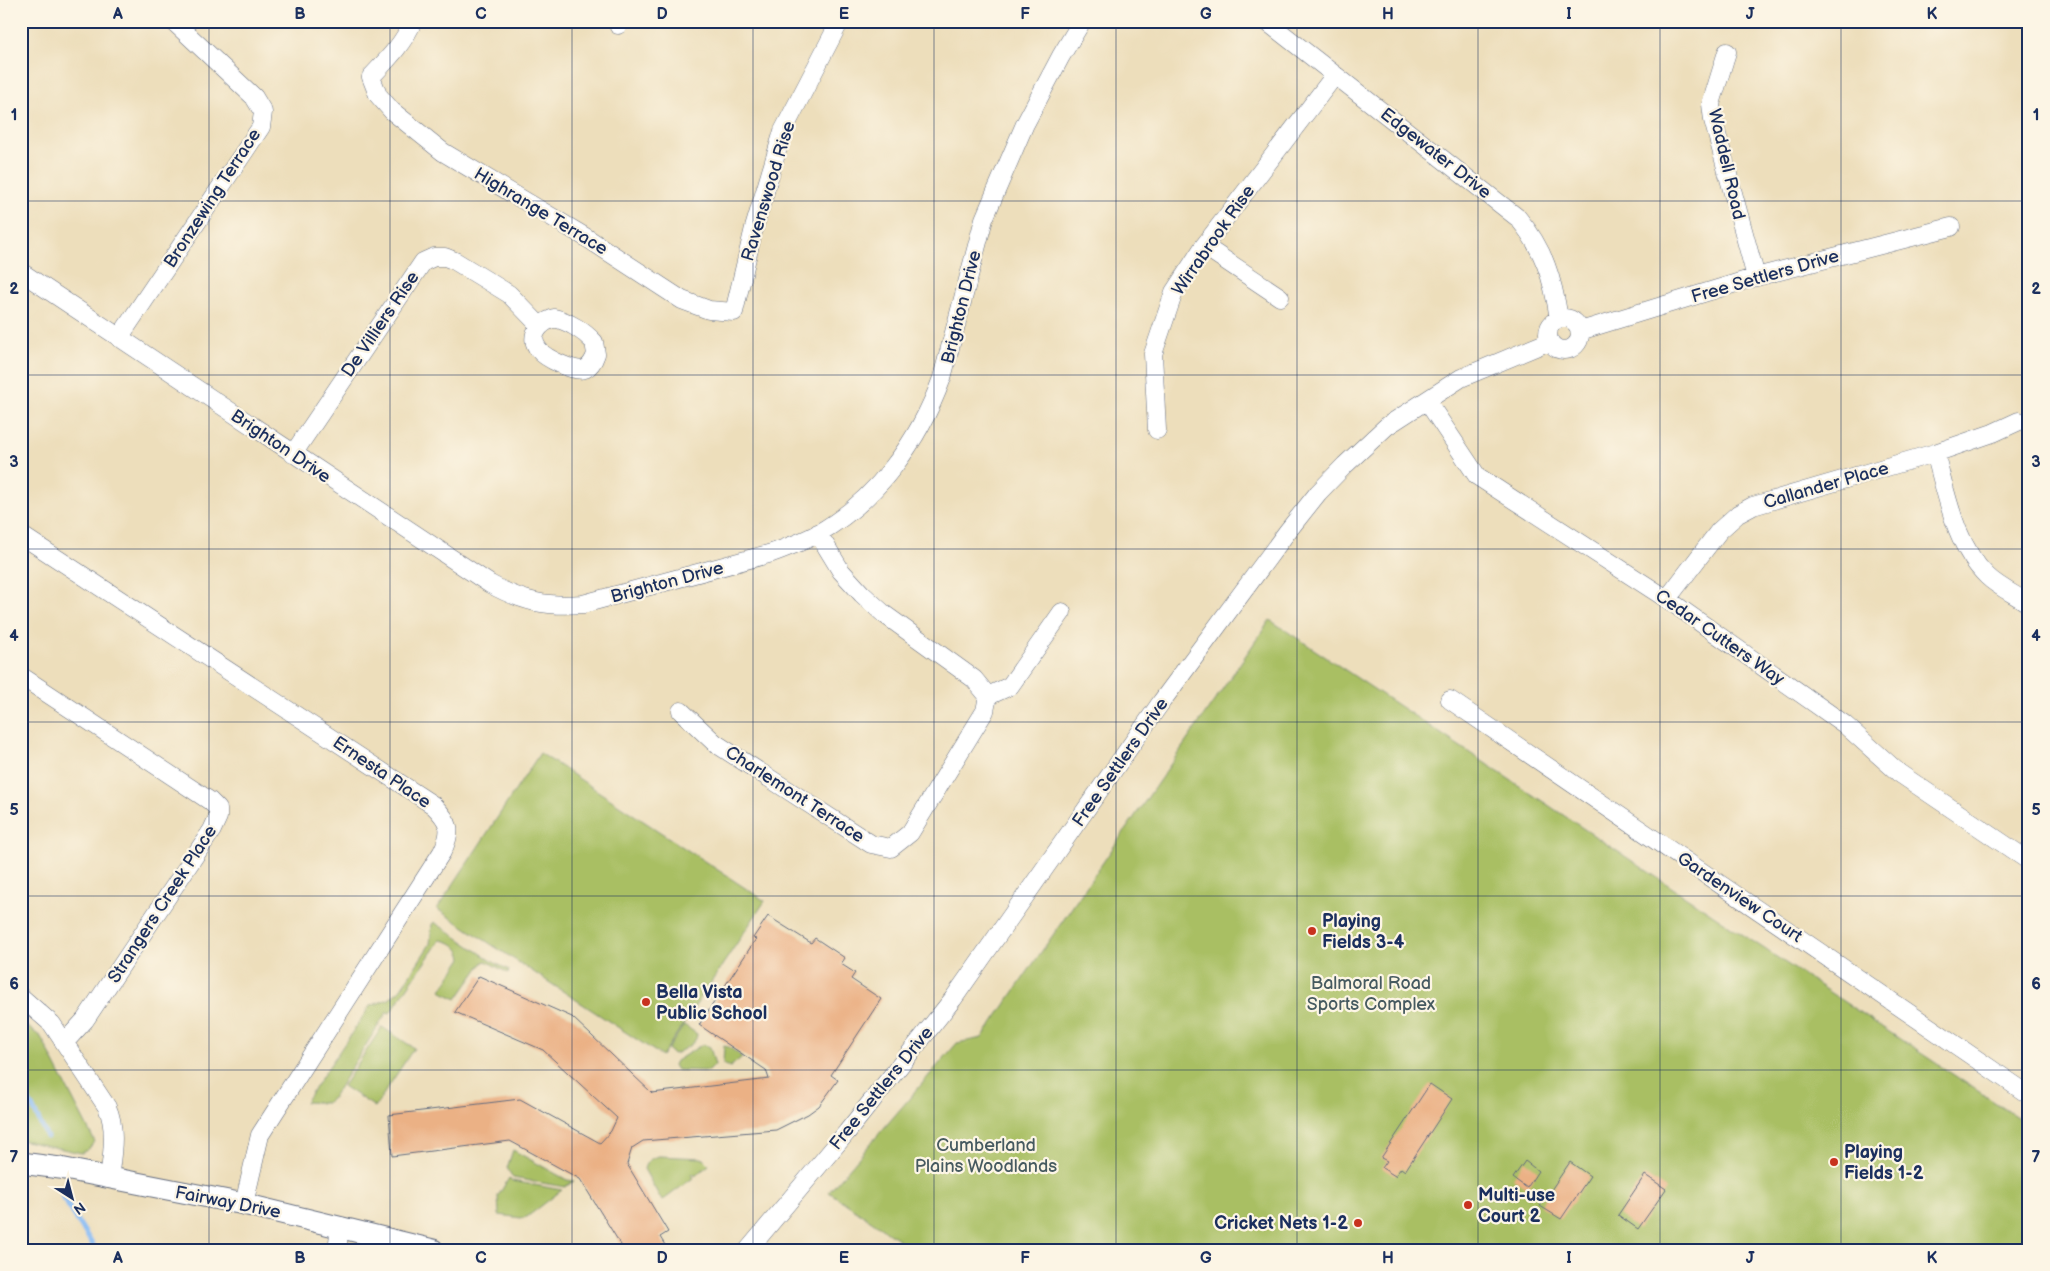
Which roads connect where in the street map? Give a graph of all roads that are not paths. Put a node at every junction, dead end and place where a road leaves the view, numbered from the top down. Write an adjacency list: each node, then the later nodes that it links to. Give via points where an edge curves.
1 (173, 21): 17 (street, Bronzewing Terrace, via 254,97 263,112 261,127)
2 (413, 21): 13 (street, Highrange Terrace, via 392,56 371,77 378,94 392,111 444,152 682,300 709,310)
3 (840, 21): 13 (street, Ravenswood Rise, via 784,131 754,228)
4 (1082, 21): 25 (street, Brighton Drive, via 1025,124 984,219 942,378 925,421 879,485)
5 (1266, 21): 7 (street, Edgewater Drive)
6 (1727, 52): 11 (street, Waddell Road, via 1711,104 1713,120)
7 (1335, 75): 9 (street, Wirrabrook Rise); 14 (street, Edgewater Drive, via 1518,218 1545,259 1556,297)
8 (1951, 227): 11 (street, Free Settlers Drive)
9 (1204, 246): 12 (street); 21 (street, Wirrabrook Rise, via 1174,292 1154,354)
10 (21, 272): 17 (street, Brighton Drive)
11 (1756, 277): 16 (street, Free Settlers Drive)
12 (1280, 297)
13 (734, 312)
14 (1558, 319): 16 (street, via 1571,319); 18 (street, via 1549,328)
15 (539, 325): 22 (street, De Villiers Rise, via 509,294 455,261 434,257 423,262)
16 (1580, 331): 18 (street, via 1578,342 1570,349 1560,350)
17 (119, 338): 22 (street, Brighton Drive)
18 (1550, 341): 19 (street, Free Settlers Drive, via 1461,378)
19 (1427, 401): 26 (street, Cedar Cutters Way, via 1477,476); 43 (street, Free Settlers Drive, via 1387,426 1345,464 1299,516 1162,701 953,999)
20 (2019, 420): 23 (street, Callander Place)
21 (1157, 430)
22 (293, 454): 25 (street, Brighton Drive, via 490,584 533,603 557,606 583,604 772,553)
23 (1935, 454): 26 (street, Callander Place, via 1753,506 1738,514 1719,531); 27 (street, via 1955,522 1973,559 1988,577)
24 (21, 534): 39 (street, Ernesta Place, via 433,805 447,820 450,829 442,852 260,1135)
25 (818, 534): 30 (street, via 841,571 862,594 884,614 974,679)
26 (1668, 599): 33 (street, Cedar Cutters Way, via 1844,724 1899,773)
27 (2029, 604)
28 (1062, 612): 30 (street, via 1010,686)
29 (21, 676): 35 (street, Strangers Creek Place, via 218,809 218,817 202,846 85,1020)
30 (988, 696): 32 (street, Charlemont Terrace, via 985,711 910,832 891,848 871,844 724,748)
31 (1450, 700): 36 (street, Gardenview Court)
32 (681, 711)
33 (2029, 861)
34 (21, 997): 35 (street, via 44,1015)
35 (65, 1042): 38 (street, via 111,1117)
36 (2029, 1094)
37 (21, 1163): 38 (street, Fairway Drive)
38 (109, 1179): 39 (street, Fairway Drive)
39 (244, 1204): 40 (street, Fairway Drive)
40 (340, 1226): 41 (street); 42 (street, Fairway Drive)
41 (337, 1250)
42 (433, 1250)
43 (748, 1250)

